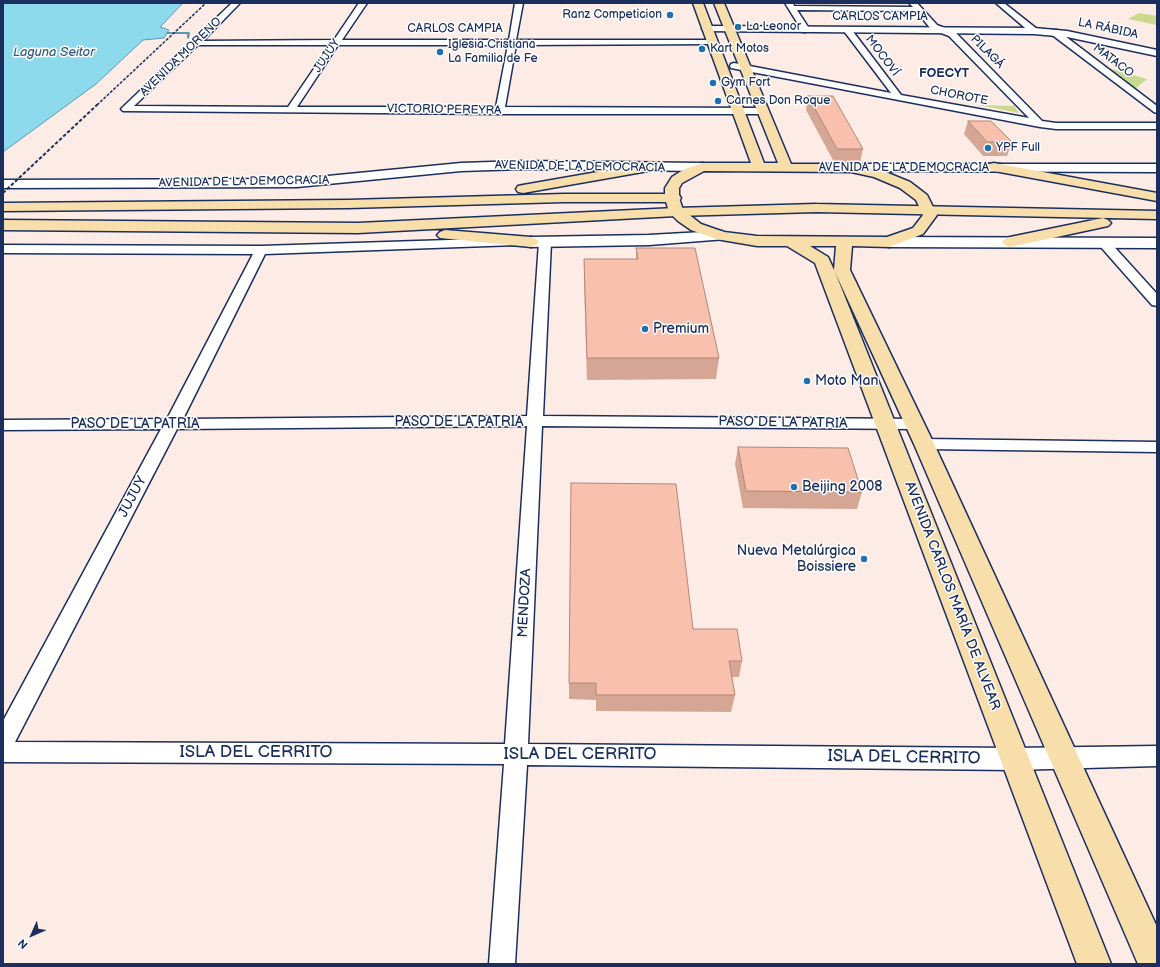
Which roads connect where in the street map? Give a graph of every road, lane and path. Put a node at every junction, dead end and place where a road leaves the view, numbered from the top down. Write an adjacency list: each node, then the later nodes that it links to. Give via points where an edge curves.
1 (236, 3): 19 (street, AVENIDA MORENO)
2 (363, 3): 16 (street, JUJUY)
3 (520, 3): 17 (street)
4 (698, 3): 10 (main road)
5 (709, 3): 10 (main road)
6 (719, 3): 10 (main road)
7 (1000, 3): 14 (street)
8 (790, 6): 9 (street); 11 (street)
9 (916, 6): 12 (street, PILAGÁ, via 934,27)
10 (718, 30): 11 (street, CARLOS CAMPIA); 18 (main road); 21 (main road)
11 (806, 30): 13 (street, CARLOS CAMPIA)
12 (943, 30): 13 (street, CARLOS CAMPIA); 14 (street, CARLOS CAMPIA); 29 (street, PILAGÁ, via 952,34)
13 (848, 31): 22 (street, MOCOVÍ)
14 (1034, 31): 15 (street, CARLOS CAMPIA)
15 (1054, 32): 20 (street, LA RÁBIDA); 25 (street, MATACO)
16 (337, 42): 17 (street, CARLOS CAMPIA); 19 (street, CARLOS CAMPIA); 24 (street, JUJUY)
17 (513, 42): 18 (street, CARLOS CAMPIA); 26 (street)
18 (712, 42): 27 (main road)
19 (197, 43): 23 (street, AVENIDA MORENO)
20 (1157, 53)
21 (739, 66): 22 (street, CHOROTE); 28 (main road)
22 (898, 96): 29 (street, CHOROTE)
23 (126, 109): 24 (street, VICTORIO PEREYRA)
24 (291, 109): 26 (street, VICTORIO PEREYRA)
25 (1157, 110)
26 (500, 111): 27 (street, VICTORIO PEREYRA)
27 (738, 111): 28 (street, VICTORIO PEREYRA); 32 (main road)
28 (756, 111): 30 (main road); 33 (main road)
29 (1040, 124): 31 (street, CHOROTE)
30 (756, 125)
31 (1157, 126)
32 (757, 161): 33 (main road, AVENIDA DE LA DEMOCRACIA); 33 (main road, via 758,132); 35 (main road, AVENIDA DE LA DEMOCRACIA)
33 (784, 162): 37 (main road, AVENIDA DE LA DEMOCRACIA)
34 (649, 167): 35 (street, AVENIDA DE LA DEMOCRACIA); 39 (street, AVENIDA DE LA DEMOCRACIA, via 486,166 297,183); 43 (main road)
35 (702, 167): 45 (main road, via 688,173 672,188)
36 (994, 167): 37 (street, AVENIDA DE LA DEMOCRACIA); 38 (street, AVENIDA DE LA DEMOCRACIA); 41 (main road)
37 (851, 168): 44 (main road, via 892,178 905,185)
38 (1157, 168)
39 (3, 184)
40 (953, 197): 44 (main road, AVENIDA DE LA DEMOCRACIA)
41 (1157, 197)
42 (998, 198): 46 (main road)
43 (467, 200): 45 (main road, AVENIDA DE LA DEMOCRACIA, via 564,198); 47 (main road, AVENIDA DE LA DEMOCRACIA, via 348,204)
44 (925, 204): 45 (main road, AVENIDA DE LA DEMOCRACIA, via 816,208); 48 (main road, AVENIDA DE LA DEMOCRACIA); 56 (main road, via 930,215 918,231)
45 (674, 205): 51 (main road, AVENIDA DE LA DEMOCRACIA); 52 (main road, via 683,218 696,227)
46 (1157, 205)
47 (3, 207)
48 (1139, 215): 49 (main road, AVENIDA DE LA DEMOCRACIA); 57 (main road)
49 (1157, 215)
50 (3, 225): 51 (main road, AVENIDA DE LA DEMOCRACIA)
51 (358, 228): 53 (main road)
52 (722, 236): 53 (street); 54 (main road)
53 (538, 242): 61 (street); 63 (street, MENDOZA)
54 (792, 242): 55 (main road); 65 (main road, AVENIDA CARLOS MARÍA DE ALVEAR, via 822,260)
55 (844, 242): 56 (main road); 67 (main road, via 842,270)
56 (889, 242): 57 (street)
57 (1010, 242): 58 (street)
58 (1104, 243): 59 (street); 62 (street)
59 (1157, 243)
60 (4, 250): 61 (street)
61 (261, 250): 64 (street, JUJUY)
62 (1157, 302)
63 (535, 421): 64 (street, PASO DE LA PATRIA); 65 (street, PASO DE LA PATRIA); 71 (street, MENDOZA)
64 (172, 424): 66 (street, PASO DE LA PATRIA); 69 (street, JUJUY)
65 (886, 424): 67 (street, PASO DE LA PATRIA); 74 (main road, AVENIDA CARLOS MARÍA DE ALVEAR)
66 (3, 425)
67 (920, 434): 68 (street, PASO DE LA PATRIA); 73 (main road)
68 (1157, 447)
69 (3, 743)
70 (3, 752): 71 (street, ISLA DEL CERRITO)
71 (516, 754): 74 (street, ISLA DEL CERRITO); 75 (street, MENDOZA)
72 (1157, 756): 73 (street, ISLA DEL CERRITO)
73 (1065, 758): 74 (street, ISLA DEL CERRITO); 77 (main road)
74 (1014, 759): 76 (main road, AVENIDA CARLOS MARÍA DE ALVEAR)
75 (502, 964)
76 (1094, 964)
77 (1156, 964)

